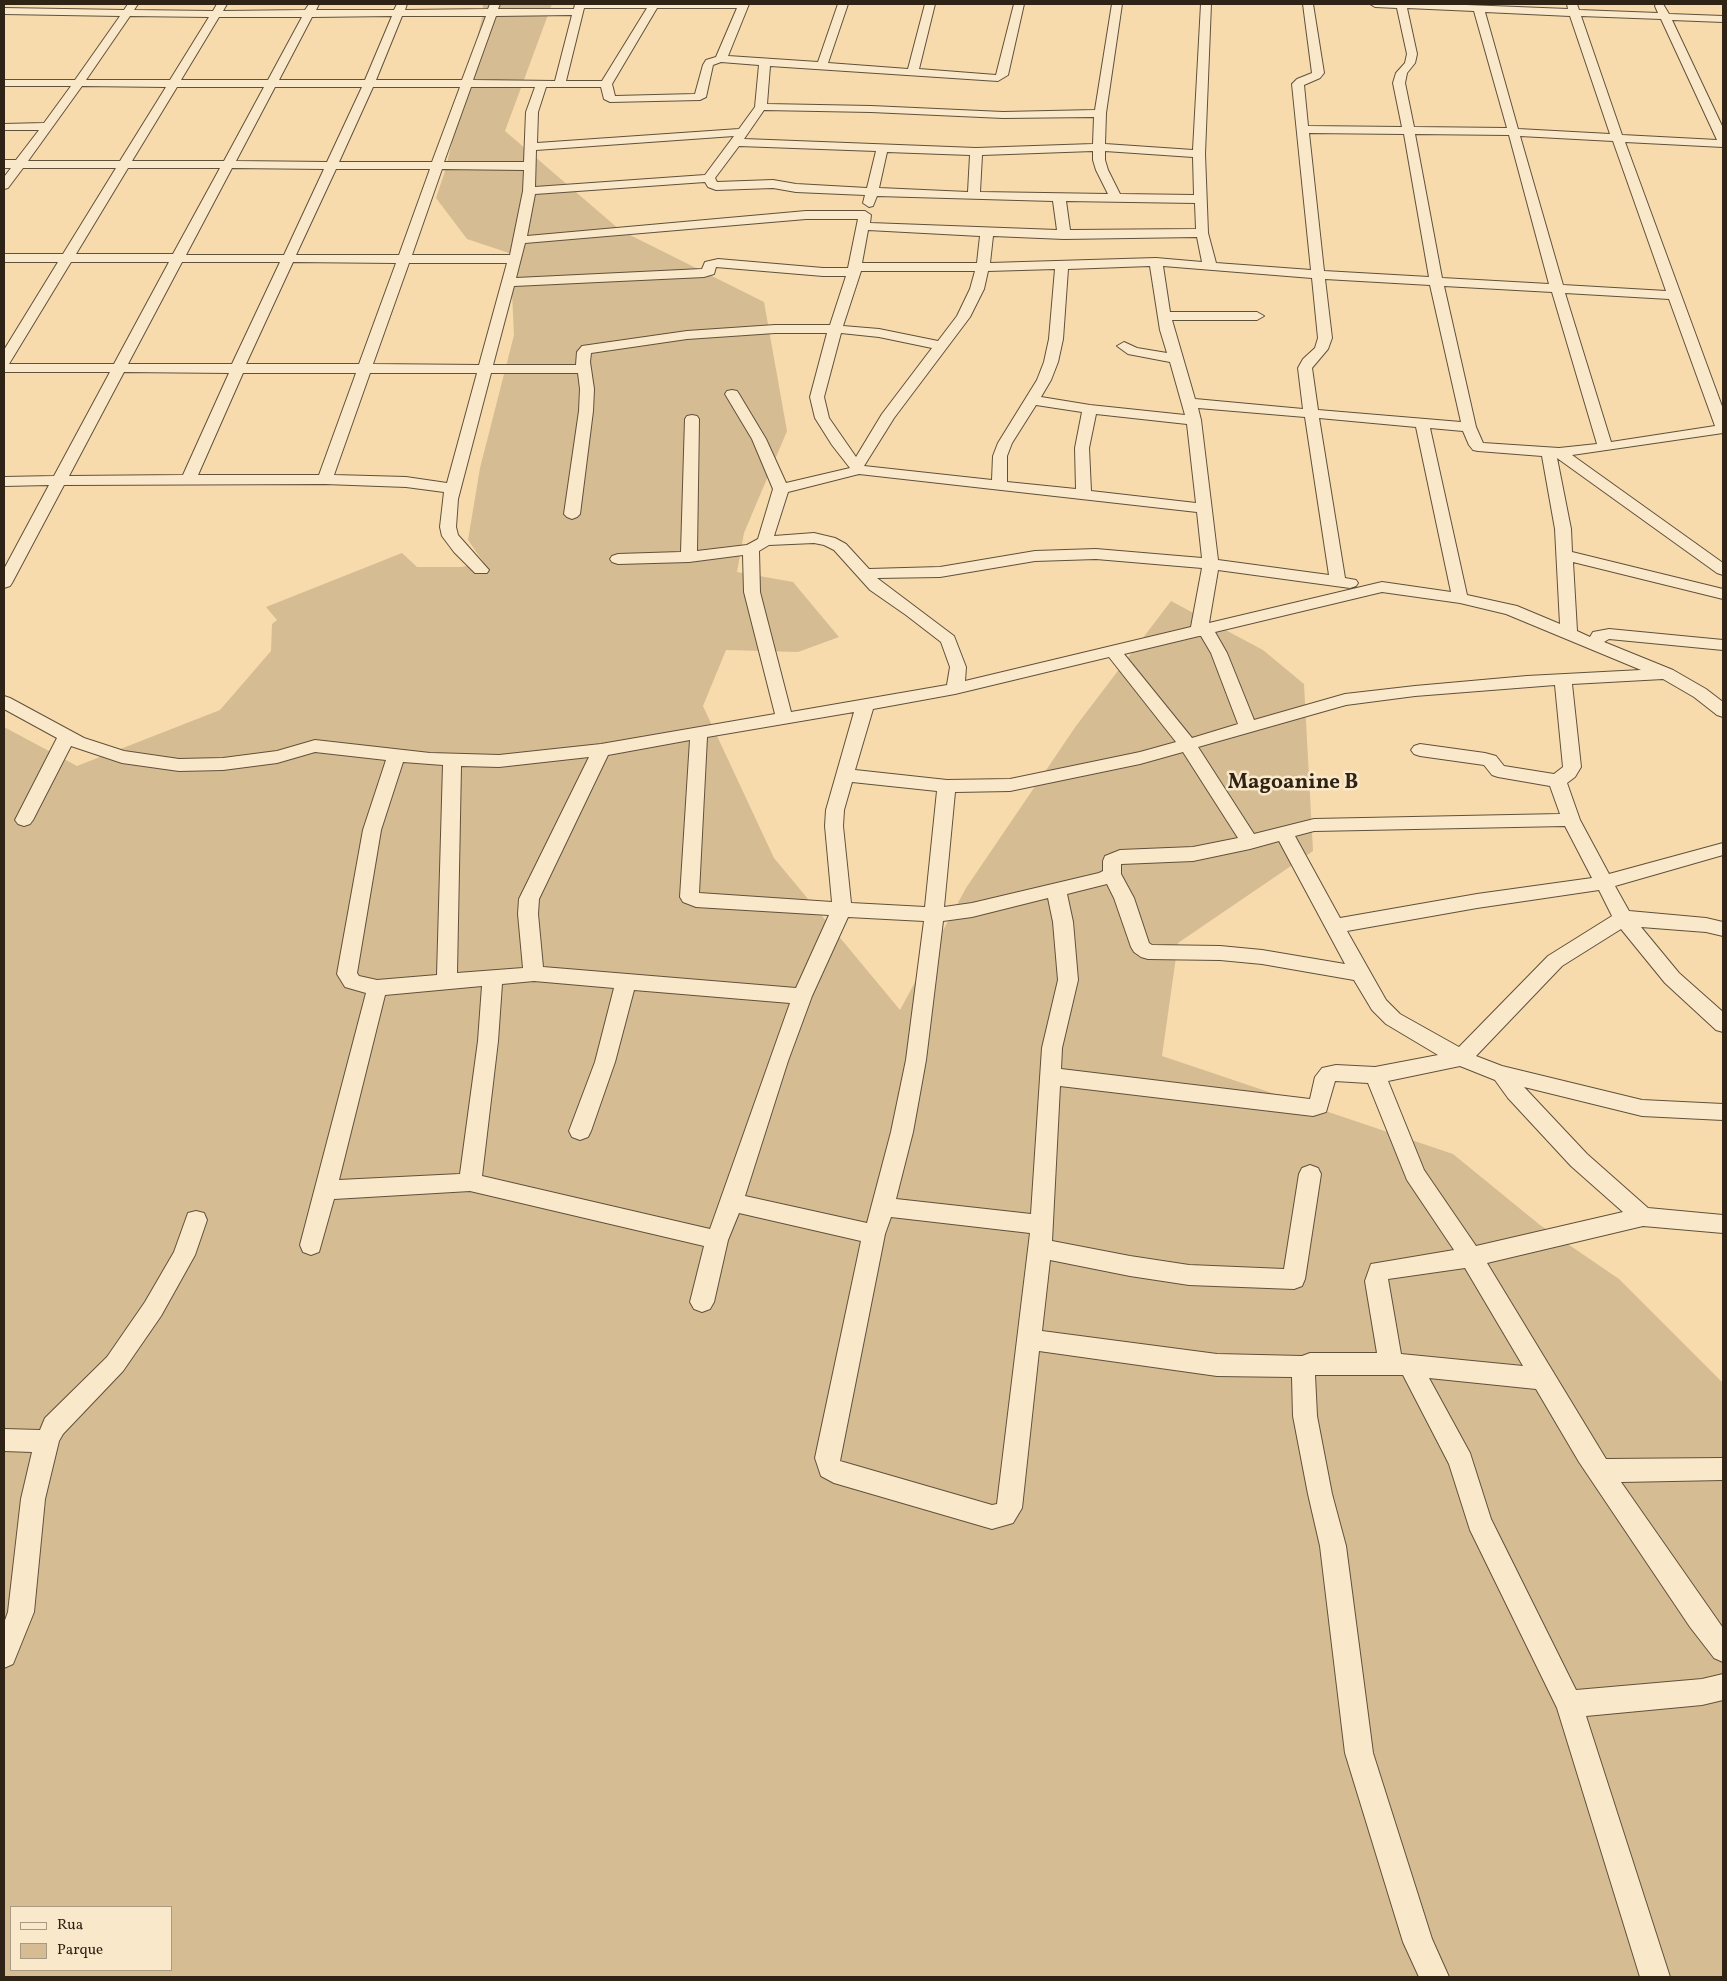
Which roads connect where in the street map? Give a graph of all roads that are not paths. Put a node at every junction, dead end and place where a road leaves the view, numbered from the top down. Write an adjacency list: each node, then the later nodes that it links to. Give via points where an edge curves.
1 (659, 4): 2 (street); 15 (street); 36 (street)
2 (718, 4): 12 (street)
3 (843, 4): 28 (street)
4 (930, 4): 29 (street)
5 (1019, 4): 29 (street, via 1001,76 985,78)
6 (1117, 4): 40 (street)
7 (1206, 4): 53 (street)
8 (1308, 4): 43 (street, via 1318,73 1298,84)
9 (1375, 4): 10 (street)
10 (1401, 4): 18 (street); 44 (street, via 1412,54 1398,83)
11 (1659, 4): 24 (street)
12 (744, 5): 26 (street)
13 (1496, 6): 18 (street); 19 (street)
14 (49, 7): 16 (street); 23 (street)
15 (579, 7): 22 (street); 35 (street)
16 (130, 8): 20 (street); 31 (street)
17 (400, 8): 21 (street); 22 (street); 32 (street)
18 (1479, 8): 45 (street)
19 (1574, 8): 24 (street); 47 (street)
20 (220, 9): 21 (street); 37 (street)
21 (312, 9): 38 (street)
22 (494, 9): 33 (street)
23 (4, 12)
24 (1664, 16): 25 (street); 48 (street)
25 (1723, 19)
26 (721, 59): 27 (street); 36 (street, via 708,65 700,97 615,100 609,97)
27 (765, 63): 28 (street); 39 (street)
28 (822, 66): 29 (street)
29 (913, 72)
30 (4, 83): 31 (street)
31 (78, 84): 37 (street); 42 (street)
32 (369, 84): 33 (street); 38 (street); 58 (street)
33 (467, 84): 34 (street); 59 (street)
34 (542, 84): 35 (street); 49 (street, via 532,112)
35 (560, 84): 36 (street)
36 (606, 84)
37 (173, 85): 38 (street); 56 (street)
38 (270, 85): 57 (street)
39 (761, 107): 40 (street, via 1003,115); 46 (street)
40 (1100, 113): 50 (street)
41 (4, 126): 42 (street)
42 (48, 126): 55 (street)
43 (1303, 129): 44 (street); 85 (street)
44 (1409, 131): 45 (street); 86 (street)
45 (1514, 132): 47 (street); 88 (street)
46 (740, 137): 49 (street); 51 (street); 61 (street)
47 (1617, 137): 48 (street); 89 (street)
48 (1723, 142)
49 (530, 147): 60 (street)
50 (1100, 147): 52 (street); 53 (street); 67 (street, via 1102,170)
51 (882, 149): 52 (street); 64 (street)
52 (976, 152): 65 (street)
53 (1199, 154): 68 (street)
54 (4, 164): 55 (street)
55 (19, 164): 56 (street); 62 (street)
56 (122, 165): 57 (street); 75 (street)
57 (227, 165): 58 (street); 79 (street)
58 (331, 165): 59 (street); 76 (street)
59 (437, 166): 60 (street); 77 (street)
60 (530, 166): 63 (street)
61 (709, 178): 63 (street); 64 (street, via 716,186 773,184)
62 (4, 185)
63 (529, 191): 73 (street)
64 (873, 192): 65 (street); 69 (street)
65 (974, 196): 66 (street)
66 (1059, 197): 67 (street); 72 (street)
67 (1116, 198): 68 (street)
68 (1200, 199): 71 (street)
69 (863, 221): 70 (street); 73 (street, via 806,215); 84 (street)
70 (987, 233): 72 (street); 82 (street)
71 (1202, 233): 72 (street); 83 (street)
72 (1064, 235)
73 (520, 240): 78 (street)
74 (4, 258): 75 (street)
75 (66, 258): 79 (street); 96 (street)
76 (290, 258): 77 (street); 79 (street); 98 (street)
77 (402, 259): 78 (street); 100 (street)
78 (514, 259): 87 (street)
79 (177, 260): 97 (street)
80 (1156, 262): 81 (street); 83 (street); 90 (street)
81 (1062, 266): 82 (street); 104 (street, via 1051,362)
82 (983, 267): 84 (street); 93 (street, via 970,305)
83 (1210, 267): 85 (street)
84 (854, 270): 87 (street, via 800,270 718,263 710,265 709,271 704,273); 92 (street)
85 (1319, 274): 86 (street); 107 (street, via 1325,338 1321,349 1305,368)
86 (1436, 281): 88 (street); 111 (street)
87 (509, 282): 101 (street)
88 (1557, 288): 89 (street); 113 (street)
89 (1675, 295): 112 (street)
90 (1164, 316): 91 (street); 95 (street)
91 (1257, 316)
92 (836, 329): 93 (street, via 879,333); 102 (street, via 687,335 594,347 584,352); 115 (street, via 818,404 822,418)
93 (942, 346): 115 (street, via 887,417)
94 (1124, 346): 95 (street, via 1133,351)
95 (1175, 359): 105 (street)
96 (4, 361)
97 (120, 367): 98 (street); 99 (street); 118 (street)
98 (238, 367): 100 (street); 119 (street)
99 (4, 368)
100 (364, 368): 101 (street); 116 (street)
101 (484, 368): 102 (street); 121 (street)
102 (584, 369): 125 (street, via 586,411)
103 (732, 394): 122 (street, via 759,439)
104 (1032, 400): 106 (street); 120 (street, via 1000,456)
105 (1189, 403): 107 (street); 109 (street)
106 (1090, 410): 109 (street); 123 (street, via 1082,448)
107 (1310, 412): 110 (street); 134 (street)
108 (692, 419): 128 (street)
109 (1194, 420): 124 (street)
110 (1422, 423): 111 (street); 138 (street)
111 (1468, 427): 114 (street, via 1478,447)
112 (1723, 429): 113 (street)
113 (1605, 447): 114 (street)
114 (1554, 452): 127 (street); 132 (street)
115 (857, 468): 120 (street); 122 (street)
116 (324, 479): 119 (street); 121 (street, via 406,482)
117 (4, 481): 118 (street)
118 (59, 481): 119 (street); 135 (street)
119 (188, 481)
120 (999, 485): 123 (street)
121 (452, 488): 131 (street, via 450,536)
122 (782, 489): 126 (street)
123 (1084, 494): 124 (street)
124 (1204, 508): 130 (street)
125 (572, 514)
126 (758, 545): 128 (street); 133 (street, via 814,538 829,541 848,554); 150 (street, via 750,568 752,592)
127 (1564, 555): 137 (street); 140 (street)
128 (689, 557): 129 (street)
129 (618, 559)
130 (1211, 564): 133 (street, via 1130,556 1063,554 940,572); 134 (street); 139 (street)
131 (481, 570)
132 (1723, 570)
133 (863, 574): 146 (street, via 948,640 958,667)
134 (1338, 581): 136 (street)
135 (4, 584)
136 (1382, 587): 138 (street); 139 (street)
137 (1723, 594)
138 (1460, 598): 140 (street, via 1511,610)
139 (1202, 630): 143 (street); 151 (street, via 1219,653)
140 (1569, 633): 141 (street)
141 (1595, 644): 142 (street, via 1599,636 1609,634); 144 (street)
142 (1723, 645)
143 (1114, 652): 146 (street); 154 (street)
144 (1667, 674): 145 (street); 149 (street)
145 (1563, 679): 151 (street, via 1345,700); 160 (street, via 1572,767)
146 (955, 689): 148 (street)
147 (4, 702): 153 (street)
148 (865, 705): 150 (street); 159 (street)
149 (1723, 711)
150 (784, 717): 152 (street)
151 (1248, 727): 154 (street)
152 (699, 733): 155 (street); 170 (street, via 690,897 696,900)
153 (68, 736): 157 (street, via 122,757 180,765 223,764 277,757 315,746); 162 (street)
154 (1188, 745): 161 (street, via 1010,785); 165 (street)
155 (601, 750): 158 (street, via 499,761); 175 (street, via 529,899)
156 (1420, 750): 160 (street, via 1490,760 1498,771)
157 (397, 754): 158 (street); 180 (street, via 372,830 347,974 352,982)
158 (452, 760): 179 (street)
159 (846, 775): 161 (street); 170 (street, via 835,810 834,826)
160 (1557, 782): 163 (street)
161 (947, 786): 171 (street)
162 (24, 820)
163 (1571, 820): 164 (street, via 1314,825); 168 (street)
164 (1284, 833): 165 (street); 173 (street)
165 (1250, 843): 167 (street, via 1193,854 1120,857 1112,861)
166 (1723, 849): 168 (street)
167 (1112, 874): 169 (street); 176 (street, via 1141,946 1148,952 1262,957)
168 (1604, 882): 172 (street); 173 (street)
169 (1056, 888): 171 (street, via 972,910); 186 (street, via 1063,922 1068,980 1052,1048)
170 (842, 908): 171 (street); 181 (street)
171 (934, 914): 193 (street, via 916,1060)
172 (1623, 918): 174 (street); 182 (street, via 1672,978); 183 (street, via 1555,962)
173 (1336, 926): 176 (street)
174 (1723, 929)
175 (534, 974): 177 (street); 178 (street)
176 (1360, 974): 183 (street, via 1379,1005 1393,1019)
177 (492, 979): 179 (street); 190 (street, via 488,1041)
178 (626, 981): 181 (street); 188 (street, via 606,1062)
179 (447, 983): 180 (street)
180 (377, 988): 191 (street)
181 (802, 996): 192 (street)
182 (1723, 1024)
183 (1462, 1058): 184 (street); 185 (street)
184 (1502, 1074): 187 (street, via 1642,1108); 194 (street, via 1579,1160)
185 (1375, 1075): 186 (street, via 1329,1074 1325,1077 1319,1106 1313,1108); 202 (street, via 1415,1174)
186 (1050, 1076): 197 (street)
187 (1723, 1112)
188 (580, 1131)
189 (1310, 1174): 201 (street, via 1294,1279 1189,1274)
190 (470, 1182): 191 (street); 199 (street)
191 (326, 1190): 200 (street)
192 (732, 1202): 198 (street); 199 (street)
193 (883, 1207): 197 (street); 198 (street)
194 (1643, 1217): 196 (street); 202 (street)
195 (196, 1220): 209 (street, via 184,1255 153,1309 115,1364 54,1426)
196 (1723, 1224)
197 (1041, 1225): 201 (street)
198 (874, 1234): 204 (street, via 827,1458 834,1471 992,1517 1004,1515 1009,1508)
199 (717, 1240): 203 (street)
200 (311, 1245)
201 (1040, 1248): 204 (street)
202 (1471, 1257): 205 (street, via 1379,1271 1376,1281); 207 (street)
203 (702, 1302)
204 (1030, 1338): 206 (street, via 1217,1365)
205 (1401, 1365): 206 (street, via 1310,1364); 207 (street); 215 (street, via 1457,1453 1479,1522)
206 (1303, 1367): 216 (street, via 1305,1416 1333,1546 1359,1753 1418,1942)
207 (1543, 1379): 211 (street)
208 (4, 1440): 209 (street)
209 (47, 1441): 213 (street, via 33,1499 20,1612)
210 (1723, 1469): 211 (street)
211 (1601, 1471): 212 (street, via 1699,1618)
212 (1723, 1648)
213 (4, 1655)
214 (1723, 1687): 215 (street, via 1702,1692)
215 (1569, 1704): 217 (street)
216 (1434, 1977)
217 (1656, 1977)

